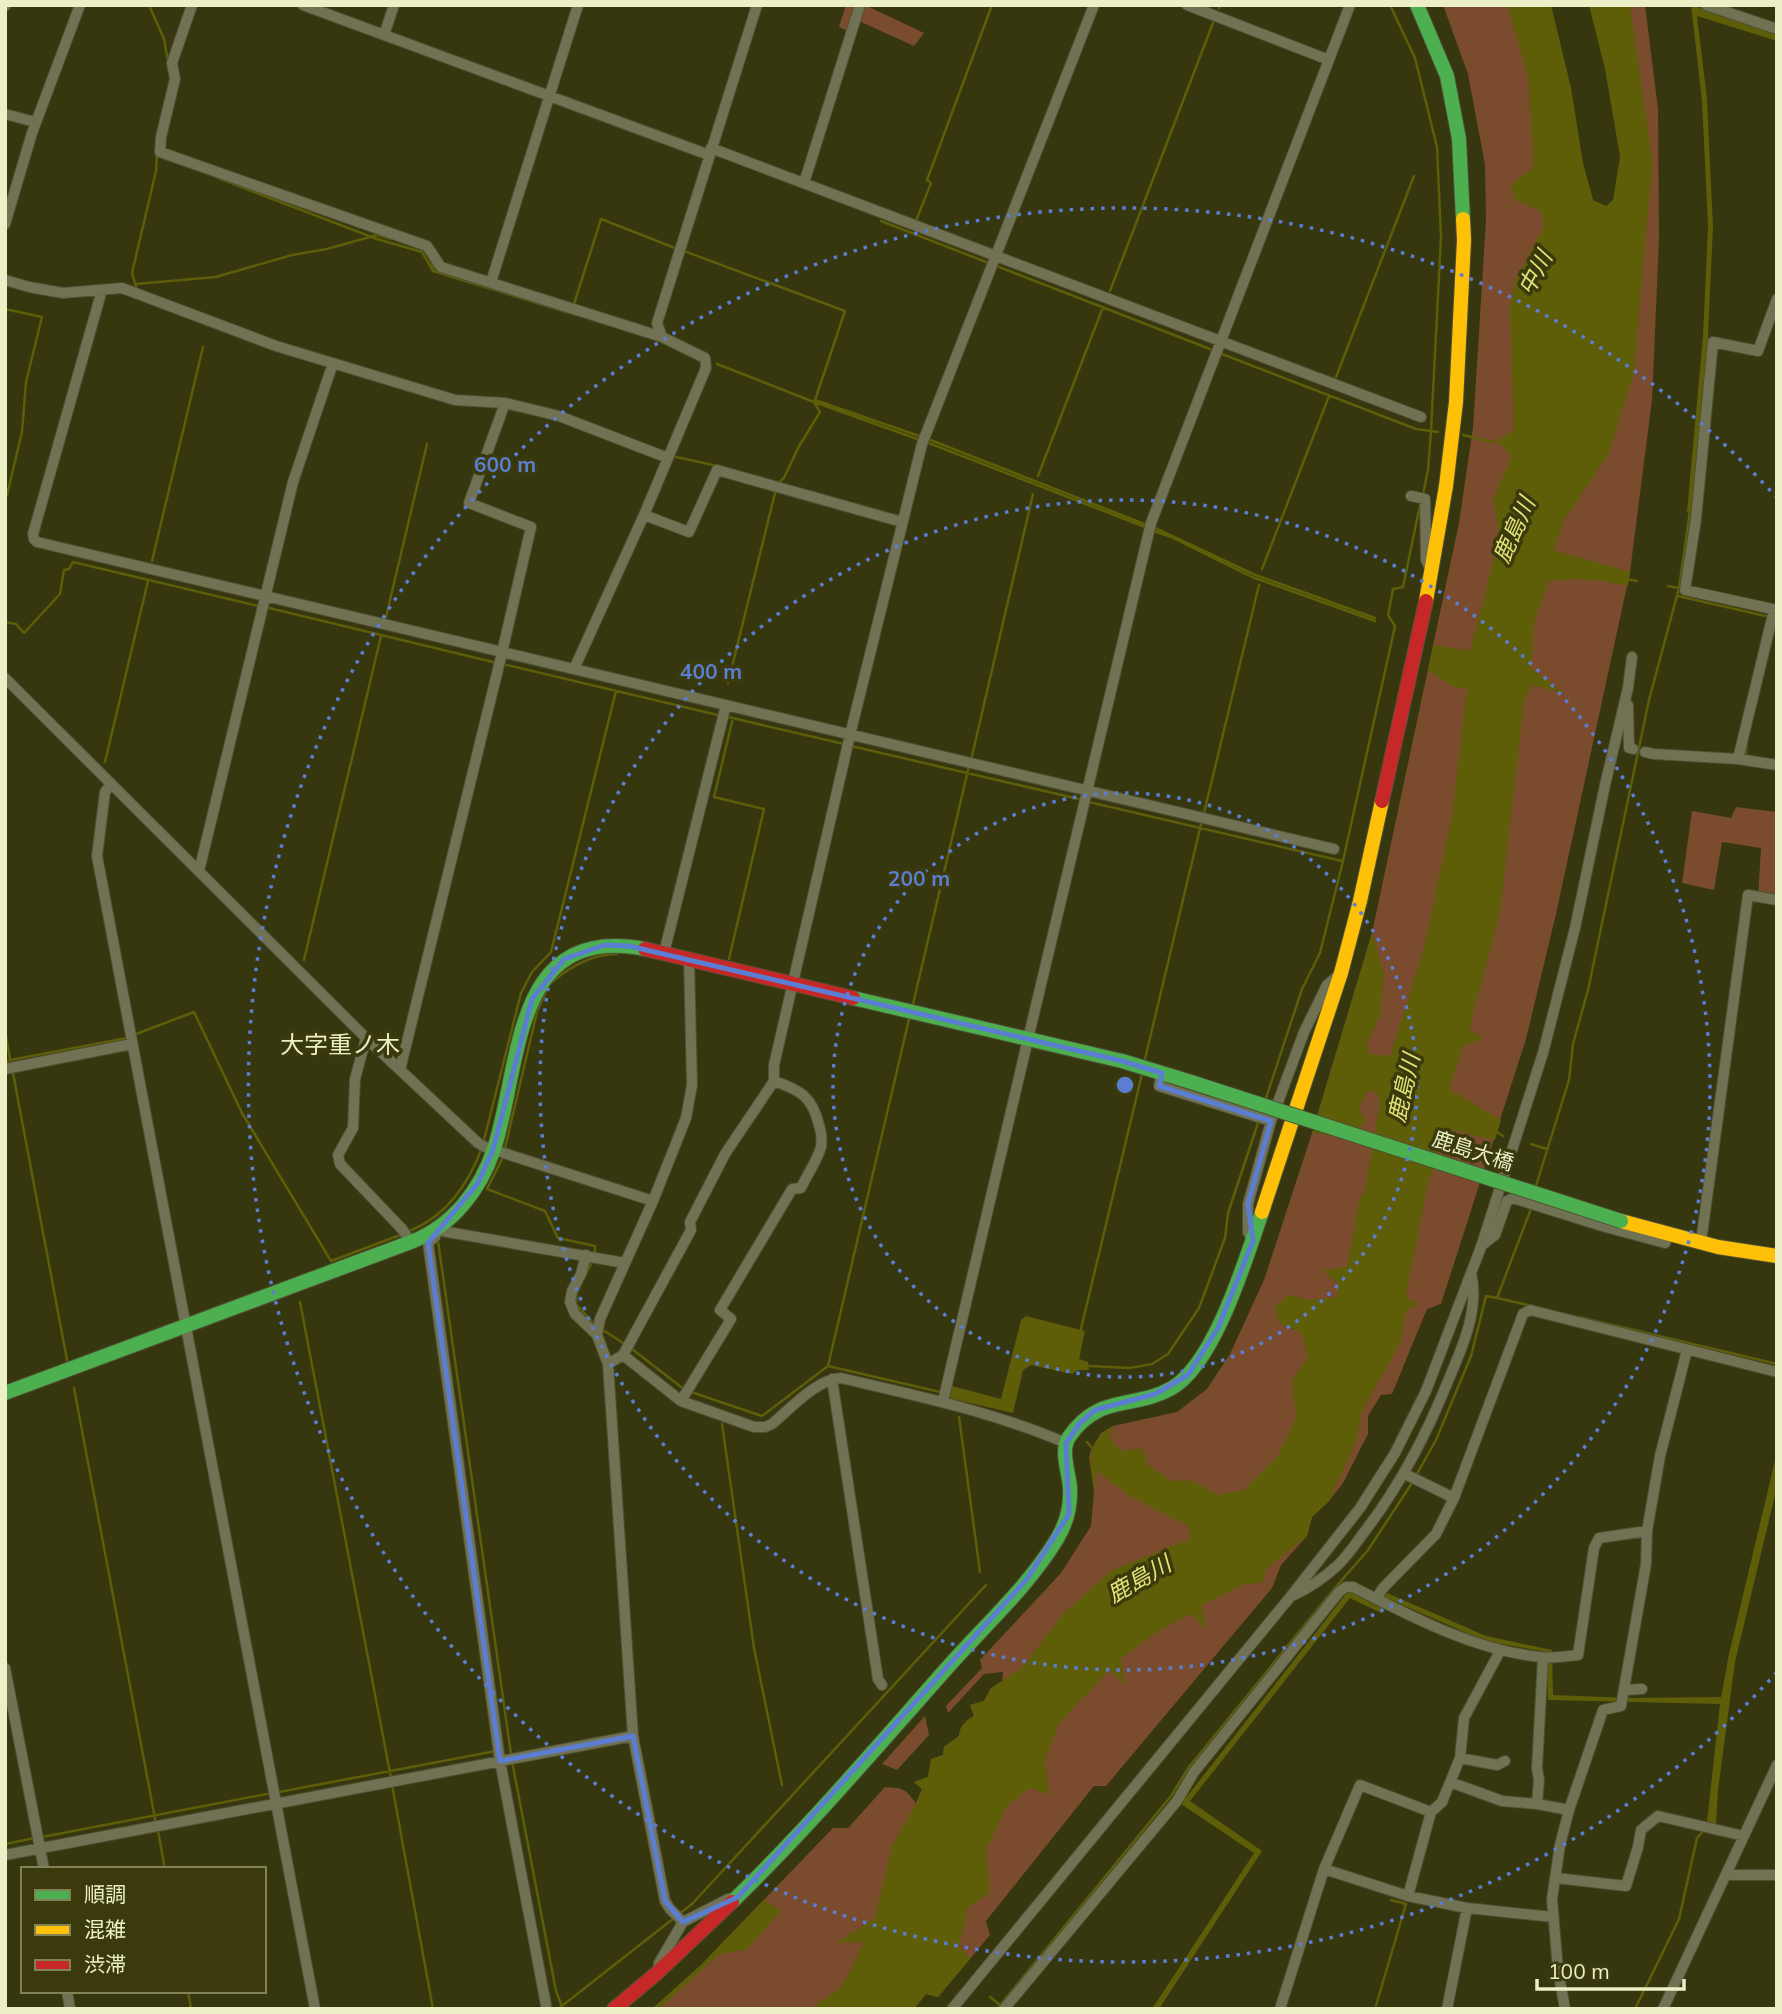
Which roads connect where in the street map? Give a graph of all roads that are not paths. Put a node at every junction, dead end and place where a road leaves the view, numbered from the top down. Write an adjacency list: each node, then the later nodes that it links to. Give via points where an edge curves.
1 (80, 5): 18 (street)
2 (192, 5): 24 (street, via 172,63 175,79 160,152 427,246 441,267)
3 (303, 5): 14 (street)
4 (394, 5): 14 (street)
5 (578, 5): 16 (street)
6 (757, 5): 19 (street)
7 (860, 5): 20 (street)
8 (1094, 5): 22 (street)
9 (1187, 5): 15 (street)
10 (1350, 5): 15 (street)
11 (1417, 5): 36 (street, via 1447,76 1459,139 1464,240 1456,402)
12 (1706, 5): 13 (street)
13 (1777, 29)
14 (384, 35): 16 (street)
15 (1328, 60): 28 (street)
16 (550, 95): 19 (street); 24 (street)
17 (5, 114): 18 (street)
18 (36, 122): 21 (street)
19 (710, 152): 20 (street); 27 (street, via 657,323)
20 (804, 183): 22 (street)
21 (5, 224)
22 (996, 256): 28 (street); 35 (street, via 924,439)
23 (5, 280): 25 (street, via 63,293)
24 (491, 282): 27 (street)
25 (102, 290): 29 (street, via 122,288); 37 (street, via 33,539)
26 (1777, 299): 38 (street, via 1758,351 1713,342 1685,590)
27 (662, 337): 32 (street, via 705,358 706,368)
28 (1221, 341): 31 (street); 49 (street, via 1150,527)
29 (333, 363): 30 (street, via 455,400); 37 (street, via 293,482)
30 (505, 403): 32 (street, via 559,416); 40 (street, via 469,503 531,527)
31 (1421, 417)
32 (668, 458): 34 (street)
33 (1411, 496): 36 (street, via 1425,499 1426,560)
34 (644, 515): 35 (street, via 689,533 717,470); 41 (street)
35 (902, 523): 45 (street)
36 (1431, 570): 55 (street)
37 (264, 604): 40 (street); 51 (street)
38 (1774, 614): 46 (street)
39 (1632, 657): 43 (street)
40 (500, 659): 41 (street); 61 (street)
41 (574, 669): 44 (street)
42 (5, 678): 48 (street)
43 (1628, 688): 46 (street, via 1629,748); 72 (street, via 1543,1053)
44 (724, 712): 45 (street); 53 (street)
45 (848, 742): 49 (street, via 970,763); 56 (street)
46 (1738, 759): 47 (street)
47 (1777, 765)
48 (111, 783): 51 (street); 59 (street, via 105,792 97,856)
49 (1087, 792): 50 (street); 58 (street)
50 (1334, 849)
51 (199, 872): 57 (street)
52 (1777, 900): 71 (street, via 1748,895)
53 (664, 953): 54 (street, 鹿島大橋); 65 (street, 鹿島大橋, via 629,946 594,947 564,959 544,976 532,999)
54 (690, 959): 56 (street, 鹿島大橋); 66 (street, via 692,1085 686,1118)
55 (1341, 974): 64 (street, via 1327,985); 70 (street)
56 (793, 984): 58 (street, 鹿島大橋); 63 (street)
57 (366, 1038): 61 (street); 69 (street, via 355,1079 353,1128 338,1155 340,1164)
58 (1028, 1038): 62 (street, 鹿島大橋); 86 (street)
59 (132, 1044): 60 (street); 77 (street)
60 (5, 1069)
61 (400, 1070): 65 (street)
62 (1162, 1073): 64 (street, via 1159,1086); 68 (street, 鹿島大橋, bridge)
63 (774, 1081): 79 (street, via 725,1154 690,1222 691,1230); 85 (street, via 807,1097 816,1110 821,1147 801,1188 792,1189 720,1310 732,1319)
64 (1268, 1120): 70 (street, via 1248,1204)
65 (485, 1147): 66 (street); 67 (street, 鹿島大橋, via 478,1182 458,1212)
66 (653, 1201): 75 (street)
67 (436, 1230): 69 (street, 鹿島大橋); 73 (street); 101 (street, via 428,1243)
68 (1670, 1234): 71 (street, 鹿島大橋); 72 (street, via 1665,1243 1513,1198 1507,1201 1495,1235)
69 (406, 1236): 77 (street, 鹿島大橋)
70 (1252, 1241): 87 (street, via 1218,1328 1188,1375 1173,1388 1095,1410)
71 (1701, 1242): 74 (street, 鹿島大橋)
72 (1481, 1247): 76 (street)
73 (586, 1255): 75 (street); 78 (street, via 570,1302)
74 (1777, 1256)
75 (625, 1263): 78 (street)
76 (1471, 1273): 88 (street, via 1471,1317 1464,1344); 91 (street, via 1426,1391 1395,1453 1360,1508)
77 (186, 1326): 84 (street, 鹿島大橋); 105 (street)
78 (597, 1335): 81 (street)
79 (626, 1349): 81 (street); 85 (street)
80 (1686, 1350): 82 (street); 89 (street, via 1530,1310 1522,1314); 90 (street)
81 (608, 1364): 99 (street)
82 (1777, 1372)
83 (832, 1379): 85 (street, via 765,1427 754,1427); 86 (street); 96 (street)
84 (5, 1393)
85 (685, 1394)
86 (943, 1401): 87 (street)
87 (1066, 1443): 118 (street, via 1071,1489 1069,1514 1059,1536 1027,1579)
88 (1411, 1477): 89 (street); 91 (street, via 1337,1566)
89 (1454, 1498): 92 (street, via 1436,1535 1383,1588)
90 (1647, 1531): 94 (street, via 1599,1538 1578,1655); 98 (street, via 1646,1564)
91 (1291, 1596): 127 (street)
92 (1381, 1601): 93 (street); 124 (street, via 1353,1587 1339,1592 1194,1772 1177,1801)
93 (1500, 1650): 94 (street); 100 (street, via 1464,1718)
94 (1548, 1657): 106 (street)
95 (5, 1668): 110 (street)
96 (882, 1685)
97 (1642, 1689): 98 (street)
98 (1624, 1692): 107 (street, via 1621,1706 1604,1710)
99 (633, 1736): 101 (street); 121 (street, via 665,1901)
100 (1460, 1758): 102 (street, via 1497,1765); 104 (street)
101 (503, 1760): 105 (street); 123 (street)
102 (1505, 1761)
103 (1777, 1765): 109 (street)
104 (1450, 1783): 106 (street, via 1503,1801); 108 (street, via 1442,1802)
105 (276, 1803): 110 (street); 125 (street)
106 (1536, 1804): 107 (street)
107 (1569, 1810): 116 (street)
108 (1431, 1812): 113 (street, via 1360,1785); 117 (street)
109 (1744, 1836): 114 (street); 116 (street, via 1658,1816 1641,1830 1626,1886)
110 (40, 1848): 111 (street); 112 (street)
111 (5, 1855)
112 (44, 1867)
113 (1324, 1869): 117 (street); 128 (street)
114 (1727, 1873): 115 (street); 131 (street)
115 (1777, 1875)
116 (1556, 1878): 120 (street)
117 (1408, 1896): 119 (street)
118 (738, 1897): 121 (street); 122 (street)
119 (1467, 1908): 120 (street); 129 (street)
120 (1553, 1917): 130 (street)
121 (683, 1922): 122 (street, via 659,1963)
122 (659, 1973): 126 (street)
123 (546, 2005)
124 (1005, 2008)
125 (315, 2009)
126 (614, 2009)
127 (952, 2009)
128 (1280, 2009)
129 (1447, 2009)
130 (1564, 2009)
131 (1663, 2009)

